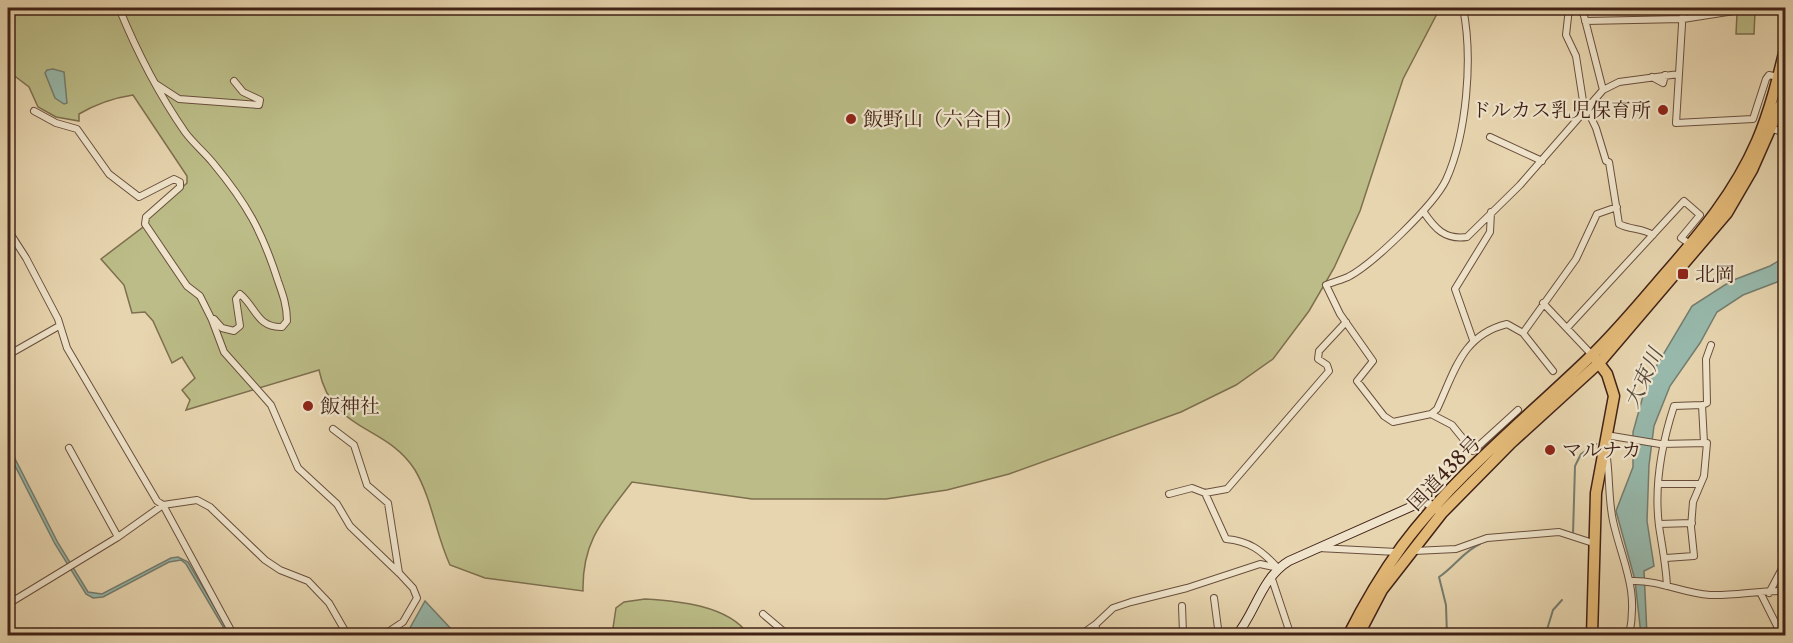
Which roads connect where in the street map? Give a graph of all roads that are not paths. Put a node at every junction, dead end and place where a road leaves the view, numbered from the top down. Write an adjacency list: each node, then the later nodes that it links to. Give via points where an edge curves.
1 (119, 8): 13 (street)
2 (1463, 8): 23 (street, via 1467,79 1460,131 1445,181)
3 (1569, 8): 16 (street, via 1566,35 1576,56)
4 (1582, 8): 8 (street)
5 (1683, 8): 7 (street)
6 (1753, 8): 7 (street)
7 (1683, 19): 8 (street); 10 (street)
8 (1585, 21): 14 (street)
9 (1785, 45): 11 (highway, 国道438号)
10 (1679, 74): 11 (street, via 1676,123 1753,119 1766,79 1769,75); 14 (street, via 1619,82)
11 (1778, 77): 18 (highway, 国道438号)
12 (234, 81): 13 (street, via 243,92 260,100 259,105 178,99)
13 (152, 82): 29 (street, via 187,135 251,213 287,307 287,321 282,327 272,327 257,318 240,294 235,308 240,326 234,331)
14 (1603, 90): 16 (street)
15 (1785, 93): 18 (highway, 国道438号)
16 (1586, 106): 21 (street); 22 (street, via 1606,161 1610,162)
17 (34, 111): 29 (street, via 77,129 109,174 139,197 174,179 180,182 180,187 146,217 145,224 187,286 200,296)
18 (1768, 128): 19 (street); 27 (highway, 国道438号, via 1720,207); 37 (highway, 国道438号, via 1727,213)
19 (1785, 133)
20 (1490, 138): 21 (street)
21 (1542, 161): 24 (street)
22 (1617, 207): 26 (street, via 1619,224); 28 (street, via 1597,214 1576,259)
23 (1423, 211): 24 (street, via 1439,231 1456,239 1467,237); 30 (street, via 1348,277 1326,285)
24 (1491, 212): 34 (street, via 1490,232 1455,289)
25 (8, 230): 31 (street)
26 (1653, 236): 27 (street, via 1684,201 1700,215 1681,238); 32 (street)
27 (1690, 244): 37 (highway, 国道438号)
28 (1543, 303): 32 (street); 33 (street)
29 (212, 320): 64 (street, via 224,352 271,405 298,468 337,504 350,526)
30 (1346, 322): 41 (street, via 1373,361 1357,381 1384,416 1393,422); 50 (street, via 1319,351 1318,359 1329,371 1227,489)
31 (59, 326): 36 (street); 52 (street, via 109,424)
32 (1567, 328): 37 (street)
33 (1523, 333): 34 (street, via 1507,324); 38 (street)
34 (1473, 340): 41 (street)
35 (1711, 345): 39 (street, via 1706,359 1707,403)
36 (8, 355)
37 (1596, 358): 43 (highway, via 1614,396); 44 (highway, 国道438号)
38 (1553, 371)
39 (1702, 405): 45 (street); 46 (street, via 1674,406)
40 (1518, 410): 44 (street)
41 (1431, 414): 44 (street, via 1452,425 1473,450)
42 (333, 429): 64 (street, via 354,445 367,485 388,503)
43 (1605, 435): 46 (street); 57 (highway); 66 (street, via 1614,522)
44 (1504, 436): 53 (highway, 国道438号)
45 (1704, 443): 46 (street); 49 (street, via 1704,476)
46 (1662, 445): 48 (street)
47 (69, 448): 56 (street)
48 (1658, 484): 49 (street); 55 (street)
49 (1700, 484): 54 (street, via 1693,502)
50 (1205, 493): 51 (street, via 1192,488); 63 (street, via 1226,539 1254,546)
51 (1169, 494)
52 (162, 505): 56 (street); 76 (street); 77 (street, via 197,500 210,507 265,560 308,581 329,603)
53 (1438, 510): 58 (street, via 1424,501); 59 (highway, 国道438号); 60 (highway, 国道438号)
54 (1692, 523): 55 (street); 61 (street, via 1694,556)
55 (1659, 524): 61 (street)
56 (118, 537): 72 (street)
57 (1593, 543): 59 (street, via 1560,532 1487,538 1456,549); 88 (highway)
58 (1317, 548): 60 (street); 63 (street)
59 (1410, 551): 87 (highway, 国道438号, via 1382,590)
60 (1398, 552): 86 (highway, 国道438号, via 1374,585)
61 (1666, 558): 67 (street)
62 (1785, 561): 69 (street)
63 (1278, 568): 65 (street); 75 (street, via 1260,564 1131,602 1113,608)
64 (400, 574): 78 (street, via 417,598 403,622)
65 (1271, 576): 84 (street); 85 (street)
66 (1633, 580): 67 (street); 89 (street)
67 (1667, 586): 70 (street, via 1710,595)
68 (1785, 591): 69 (street)
69 (1769, 593): 70 (street)
70 (1761, 594): 90 (street)
71 (1214, 598): 83 (street)
72 (8, 604)
73 (1182, 606): 82 (street, via 1184,633)
74 (763, 614): 79 (street)
75 (1096, 624): 80 (street); 81 (street)
76 (234, 636)
77 (348, 636)
78 (382, 636)
79 (789, 636)
80 (1078, 636)
81 (1095, 636)
82 (1198, 636)
83 (1219, 636)
84 (1236, 636)
85 (1291, 636)
86 (1347, 636)
87 (1358, 636)
88 (1592, 636)
89 (1629, 636)
90 (1782, 636)

